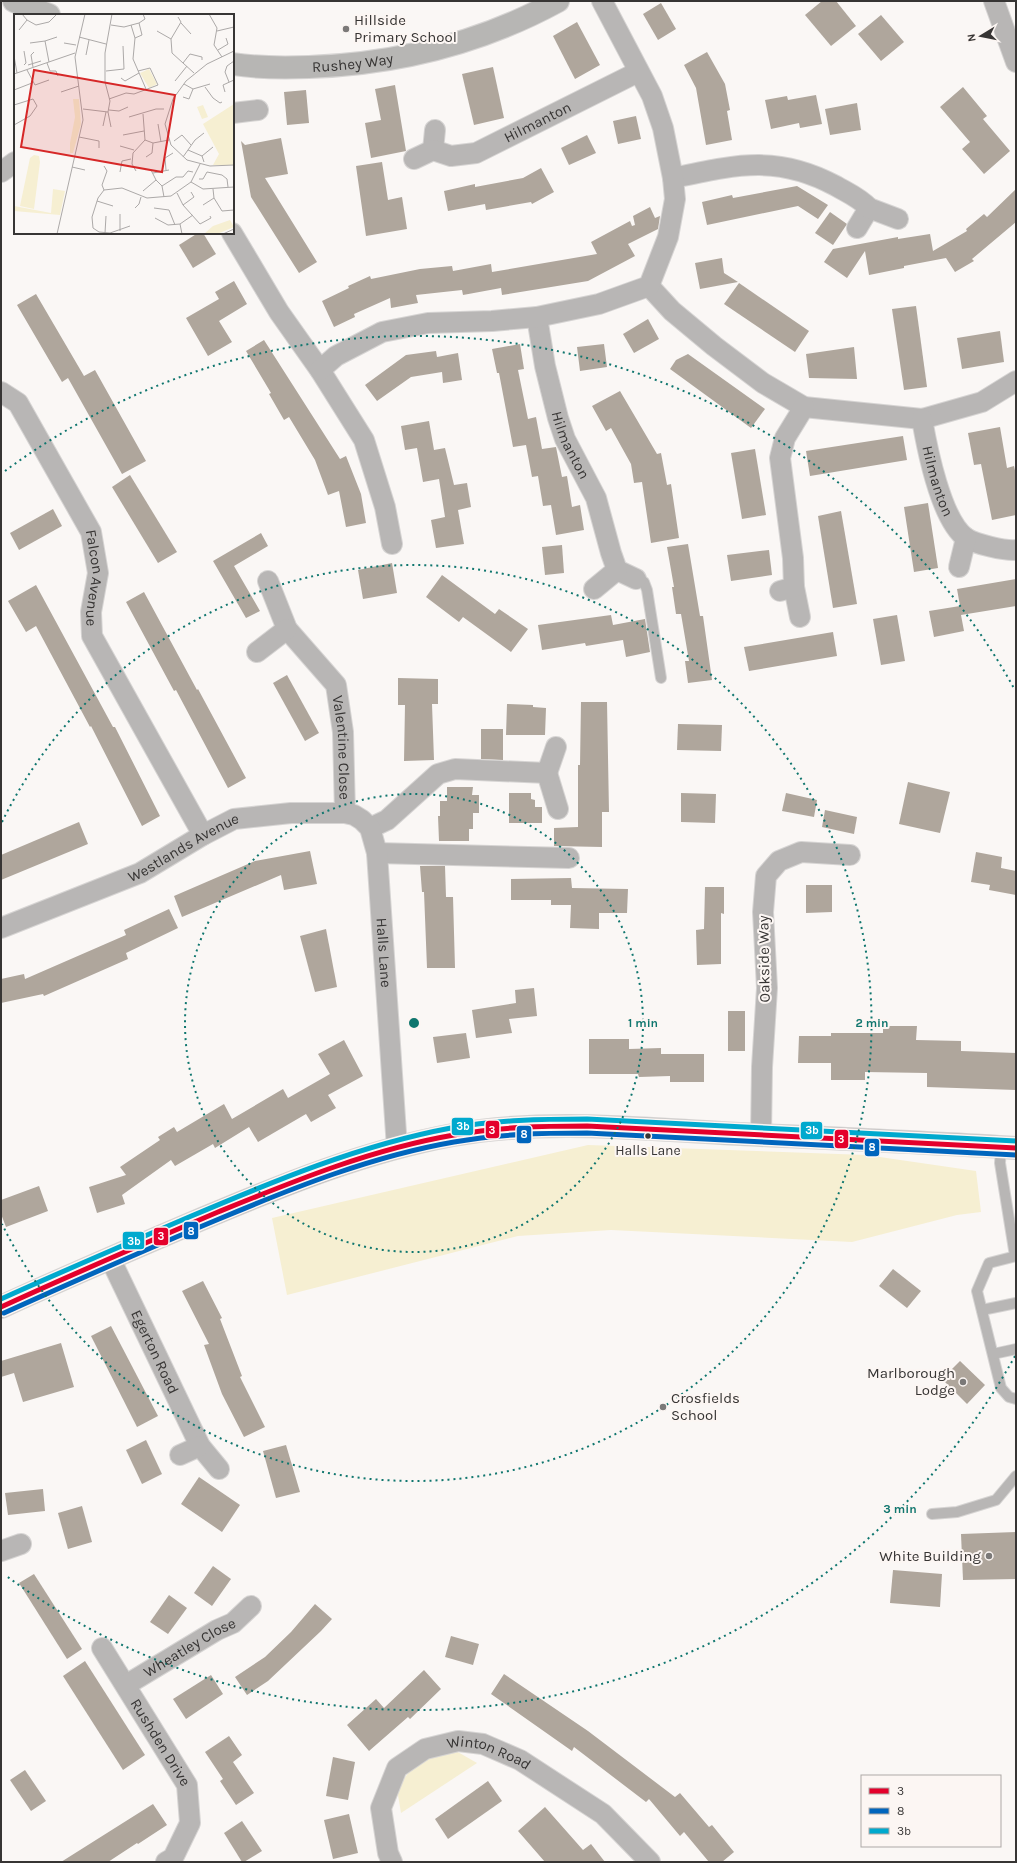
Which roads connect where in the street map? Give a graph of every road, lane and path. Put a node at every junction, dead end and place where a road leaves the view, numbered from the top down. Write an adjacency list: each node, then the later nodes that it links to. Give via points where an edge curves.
1 (14, 1): 5 (street)
2 (558, 1): 7 (street, Rushey Way, via 502,28 404,58 336,66 282,68)
3 (602, 1): 8 (street)
4 (994, 1): 6 (street)
5 (46, 14)
6 (1016, 62)
7 (234, 64)
8 (638, 72): 12 (street, Hilmanton, via 476,153 451,156); 16 (street, via 652,96 663,128)
9 (258, 110): 10 (street)
10 (234, 113)
11 (435, 130): 12 (street)
12 (433, 150): 13 (street)
13 (414, 159)
14 (14, 163): 15 (street)
15 (1, 172)
16 (672, 178): 17 (street, via 722,168 760,164 795,168 862,200); 21 (street, via 675,199 668,237)
17 (869, 208): 18 (street); 19 (street)
18 (898, 220)
19 (857, 228)
20 (233, 234): 23 (street, via 279,312)
21 (649, 286): 22 (street, via 599,304); 26 (street, via 672,311 714,346 763,383)
22 (537, 317): 23 (street, via 428,323 382,332 336,356); 32 (street, Hilmanton, via 545,366 558,418 565,440 596,498)
23 (320, 370): 29 (street, via 364,440 394,506)
24 (1016, 381): 27 (street, via 982,402)
25 (1, 392): 45 (street, Falcon Avenue, via 18,404 91,532 98,573 91,612 92,636)
26 (804, 407): 27 (street); 36 (street, via 785,438 780,458 793,558 786,589)
27 (922, 419): 28 (street, Hilmanton, via 926,445 948,515)
28 (966, 538): 30 (street, via 1005,551); 31 (street)
29 (392, 544)
30 (1016, 550)
31 (959, 567)
32 (617, 570): 33 (street); 35 (street)
33 (636, 579): 39 (lane, via 644,582 647,590)
34 (268, 581): 37 (street, Valentine Close)
35 (594, 589)
36 (800, 617)
37 (287, 629): 38 (street); 43 (street, Valentine Close, via 336,685 343,732)
38 (257, 652)
39 (661, 678)
40 (556, 747): 41 (street)
41 (547, 773): 42 (street); 44 (street, via 455,769 438,774 388,820)
42 (558, 809)
43 (345, 813): 44 (street, Westlands Avenue, via 362,820); 45 (street, Westlands Avenue, via 254,816 234,819)
44 (370, 828): 46 (street, Halls Lane)
45 (203, 834): 49 (street, Westlands Avenue, via 140,873)
46 (377, 853): 48 (street); 51 (street, Halls Lane)
47 (850, 855): 50 (street, Oakside Way, via 801,852 779,861 766,876 763,912 766,988)
48 (569, 858)
49 (1, 928)
50 (761, 1135): 51 (main road, via 538,1125 454,1135); 52 (main road)
51 (396, 1148): 54 (main road, via 283,1184)
52 (1008, 1148): 53 (lane, via 1000,1163)
53 (1015, 1256): 57 (lane, via 989,1264 977,1291)
54 (110, 1258): 56 (main road); 61 (street, Egerton Road)
55 (1016, 1302): 57 (lane)
56 (1, 1307)
57 (982, 1310): 59 (lane)
58 (1016, 1349): 59 (lane)
59 (993, 1354): 60 (lane, via 1001,1388 1009,1397)
60 (1016, 1399)
61 (200, 1446): 62 (street); 63 (street, Egerton Road)
62 (180, 1455)
63 (219, 1469)
64 (1016, 1476): 65 (lane, via 996,1500 957,1512)
65 (932, 1514)
66 (21, 1544): 67 (street)
67 (1, 1551)
68 (251, 1606): 70 (street, Wheatley Close, via 233,1623)
69 (102, 1648): 70 (street, Rushden Drive)
70 (126, 1685): 71 (street, Rushden Drive, via 187,1785 190,1823)
71 (171, 1861)
72 (392, 1862): 73 (street, Winton Road, via 388,1853 381,1808 397,1768 425,1749 458,1741 483,1744 520,1760 603,1814)
73 (650, 1862)

